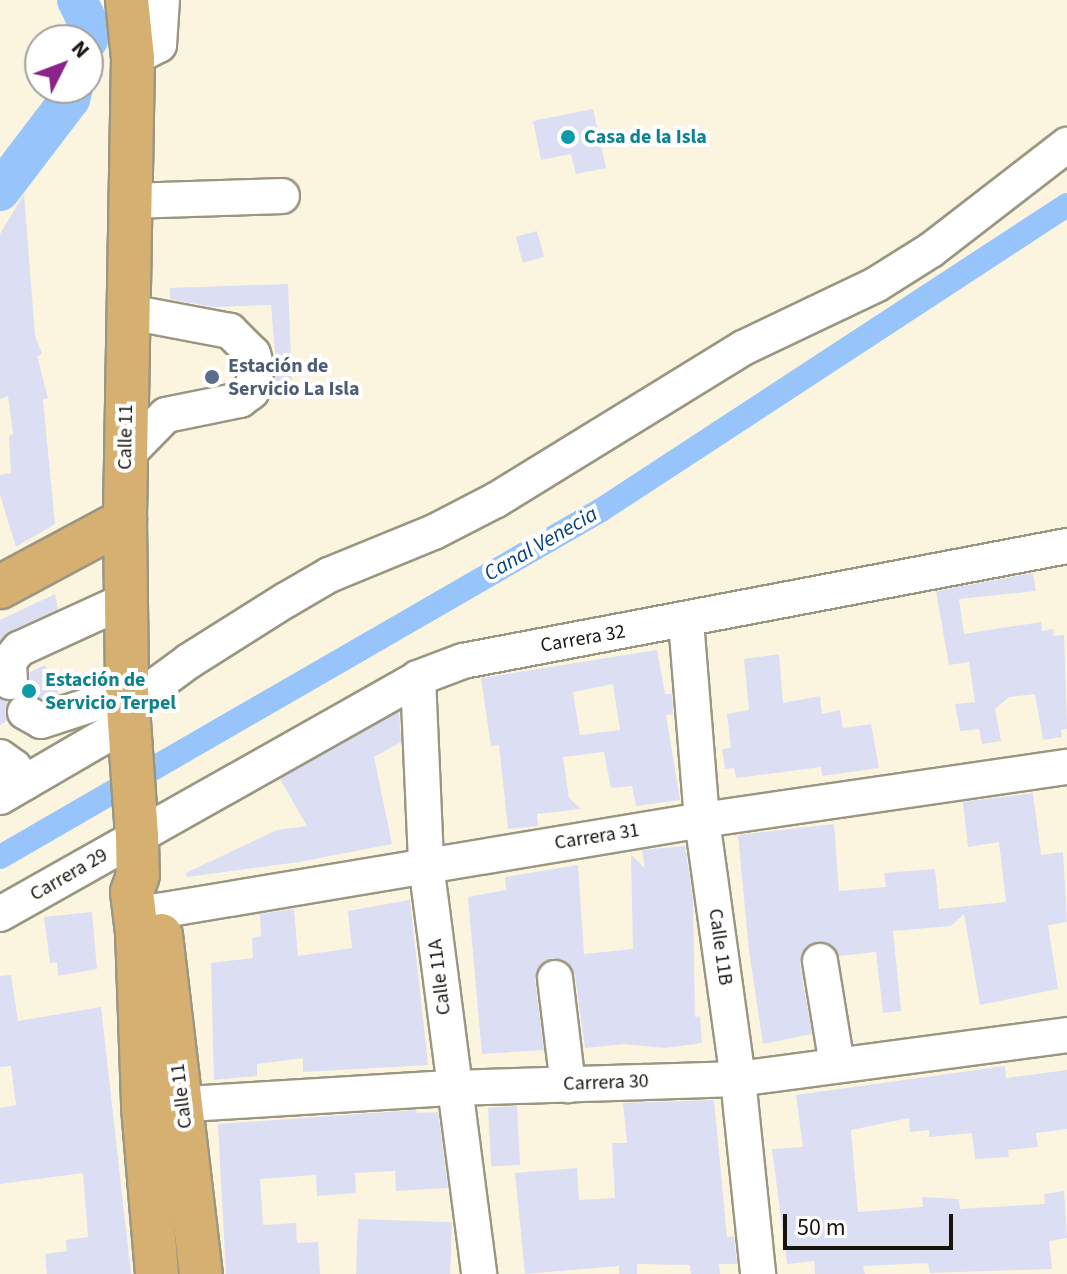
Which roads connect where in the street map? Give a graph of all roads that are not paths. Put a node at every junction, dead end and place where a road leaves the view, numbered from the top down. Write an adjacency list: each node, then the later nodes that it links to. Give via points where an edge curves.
1 (127, 0): 3 (main road, Calle 11)
2 (162, 0): 3 (street, via 159,45)
3 (133, 58): 6 (main road, Calle 11)
4 (1067, 145): 16 (street, via 931,250 877,284 743,348 496,500 297,593)
5 (282, 196): 6 (street)
6 (131, 201): 7 (main road, Calle 11)
7 (129, 312): 8 (main road, Calle 11); 8 (street, via 230,331 253,354 257,368 251,392 240,400 166,415)
8 (126, 456): 9 (main road, Calle 11)
9 (125, 520): 11 (main road); 12 (main road, Calle 11)
10 (1067, 546): 13 (street, Carrera 32)
11 (0, 587)
12 (126, 600): 14 (street, via 19,649); 16 (main road, Calle 11)
13 (686, 621): 15 (street, Carrera 32, via 463,661); 21 (street, Calle 11B)
14 (6, 667)
15 (418, 678): 22 (street, Carrera 32); 23 (street, Calle 11A)
16 (128, 707): 17 (street, via 41,721); 20 (street); 22 (main road, Calle 11)
17 (25, 712)
18 (0, 757): 20 (street, via 14,767)
19 (1067, 767): 21 (street, Carrera 31)
20 (13, 790)
21 (702, 820): 23 (street, Carrera 31); 30 (street, Calle 11B)
22 (137, 840): 24 (street, Carrera 29); 25 (main road, Calle 11, via 132,892)
23 (426, 864): 25 (street, Carrera 31); 32 (street, Calle 11A)
24 (0, 914)
25 (148, 921): 33 (main road, Calle 11)
26 (820, 961): 29 (street)
27 (555, 978): 31 (street)
28 (1067, 1035): 29 (street, Carrera 30)
29 (837, 1065): 30 (street, Carrera 30)
30 (738, 1079): 31 (street, Carrera 30); 37 (street, Calle 11B)
31 (568, 1085): 32 (street, Carrera 30)
32 (453, 1088): 33 (street, Carrera 30); 36 (street, Calle 11A)
33 (164, 1105): 34 (main road, Calle 11); 35 (main road, Calle 11)
34 (157, 1274)
35 (201, 1274)
36 (479, 1274)
37 (758, 1274)

